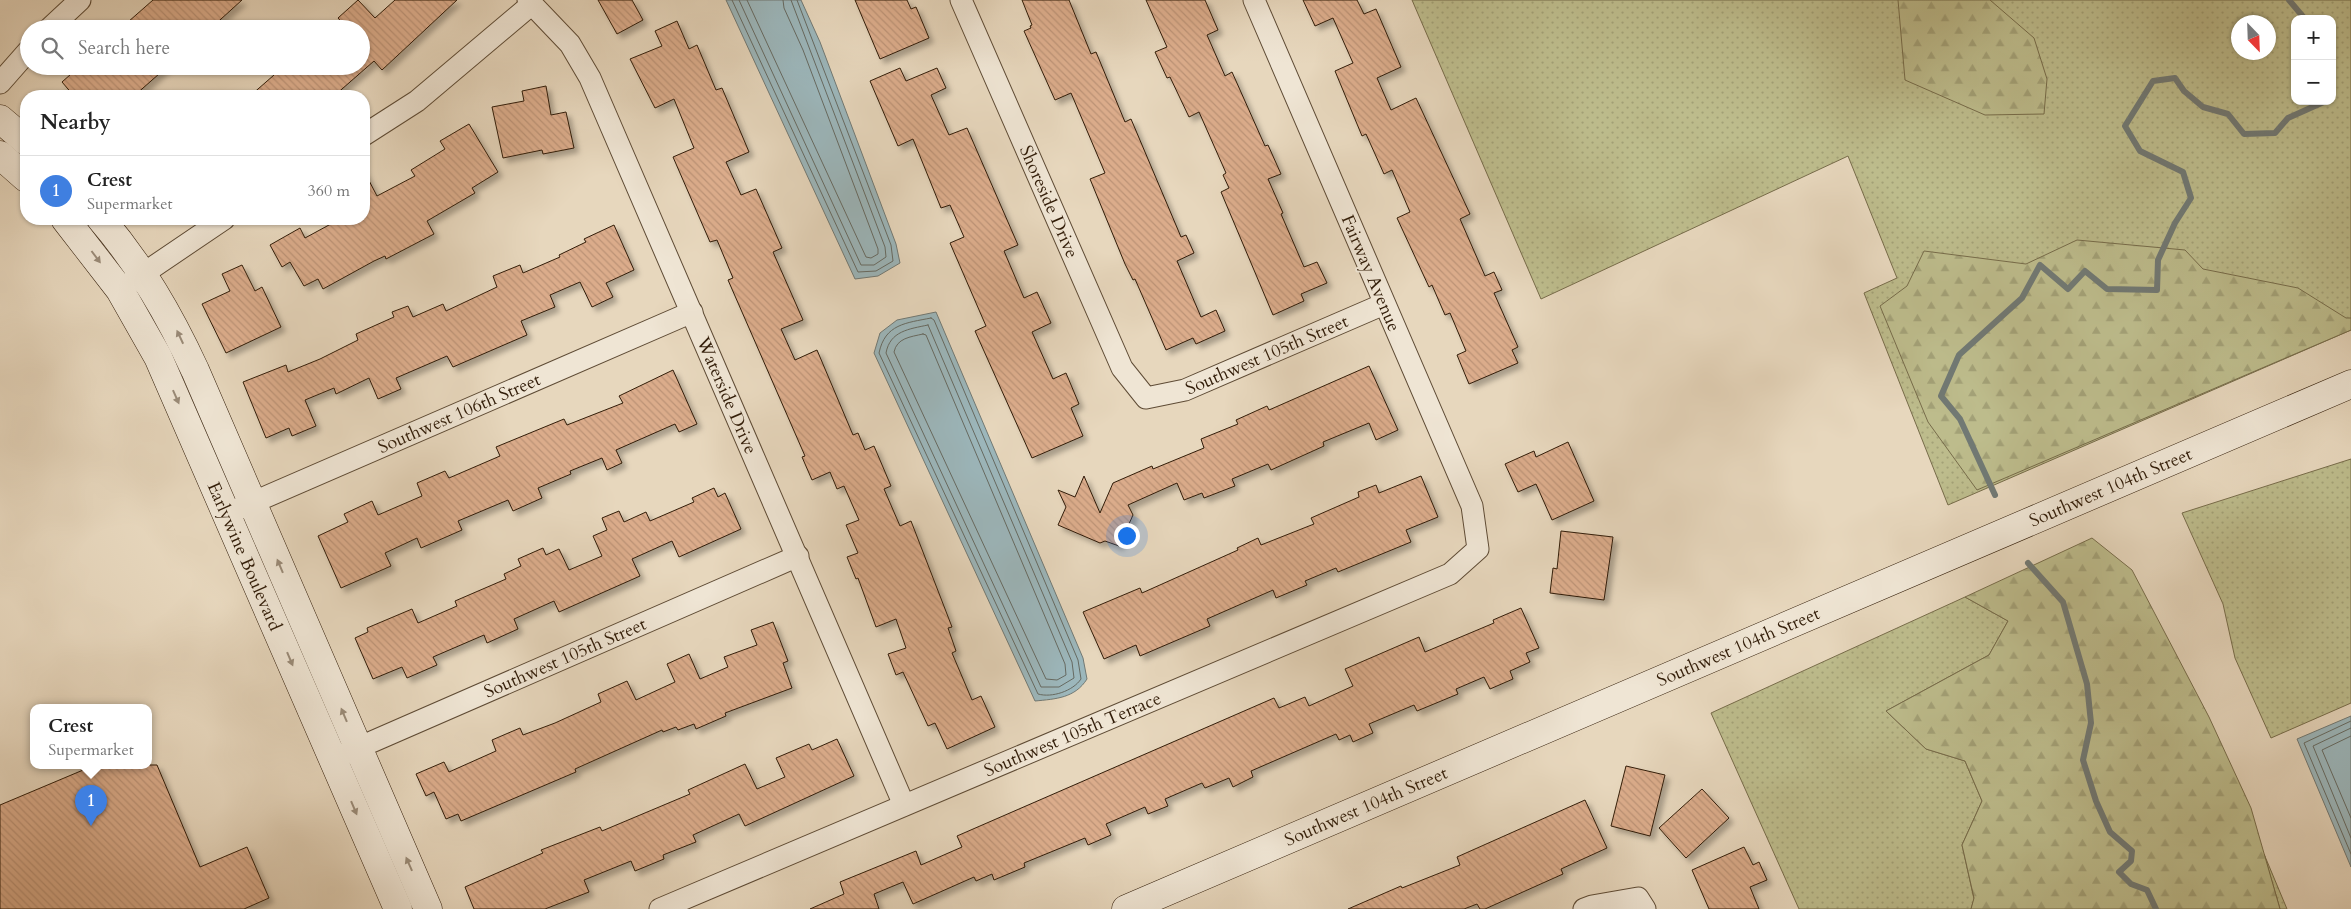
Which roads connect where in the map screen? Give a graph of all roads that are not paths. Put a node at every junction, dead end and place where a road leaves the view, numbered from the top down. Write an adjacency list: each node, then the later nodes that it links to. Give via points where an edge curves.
1 (80, 0): 5 (street)
2 (961, 0): 21 (street, Shoreside Drive, via 1122,368)
3 (1254, 0): 18 (street, Fairway Avenue)
4 (530, 2): 9 (street, via 416,101); 19 (street, Waterside Drive, via 570,44 590,78)
5 (59, 20)
6 (20, 60): 7 (street)
7 (0, 83)
8 (0, 119): 10 (street)
9 (370, 130)
10 (20, 137)
11 (0, 155): 12 (street)
12 (20, 173)
13 (70, 225): 17 (street, Earlywine Boulevard, one-way to 17)
14 (106, 225): 16 (street, Earlywine Boulevard)
15 (215, 225): 16 (street)
16 (142, 273): 17 (street); 22 (street, Earlywine Boulevard, one-way to 16, via 176,329)
17 (120, 290): 23 (street, Earlywine Boulevard, one-way to 23, via 158,357)
18 (1384, 304): 21 (street, Southwest 105th Street, via 1185,390); 24 (street, Fairway Avenue, via 1472,506)
19 (692, 312): 22 (street, Southwest 106th Street); 25 (street, Waterside Drive)
20 (2351, 384): 33 (street, Southwest 104th Street)
21 (1146, 398)
22 (253, 503): 23 (street, Southwest 106th Street); 26 (street, Earlywine Boulevard, one-way to 22)
23 (227, 514): 27 (street, Earlywine Boulevard, one-way to 27)
24 (1478, 549): 28 (street, Southwest 105th Terrace, via 1450,574)
25 (798, 556): 26 (street, Southwest 105th Street); 28 (street, Waterside Drive)
26 (358, 748): 27 (street, Southwest 105th Street); 31 (street, Earlywine Boulevard, one-way to 26)
27 (333, 759): 30 (street, Earlywine Boulevard, one-way to 30)
28 (904, 805): 32 (street, Southwest 105th Terrace)
29 (1642, 904): 34 (street)
30 (398, 909)
31 (428, 909)
32 (660, 909)
33 (1126, 909)
34 (1584, 909)

